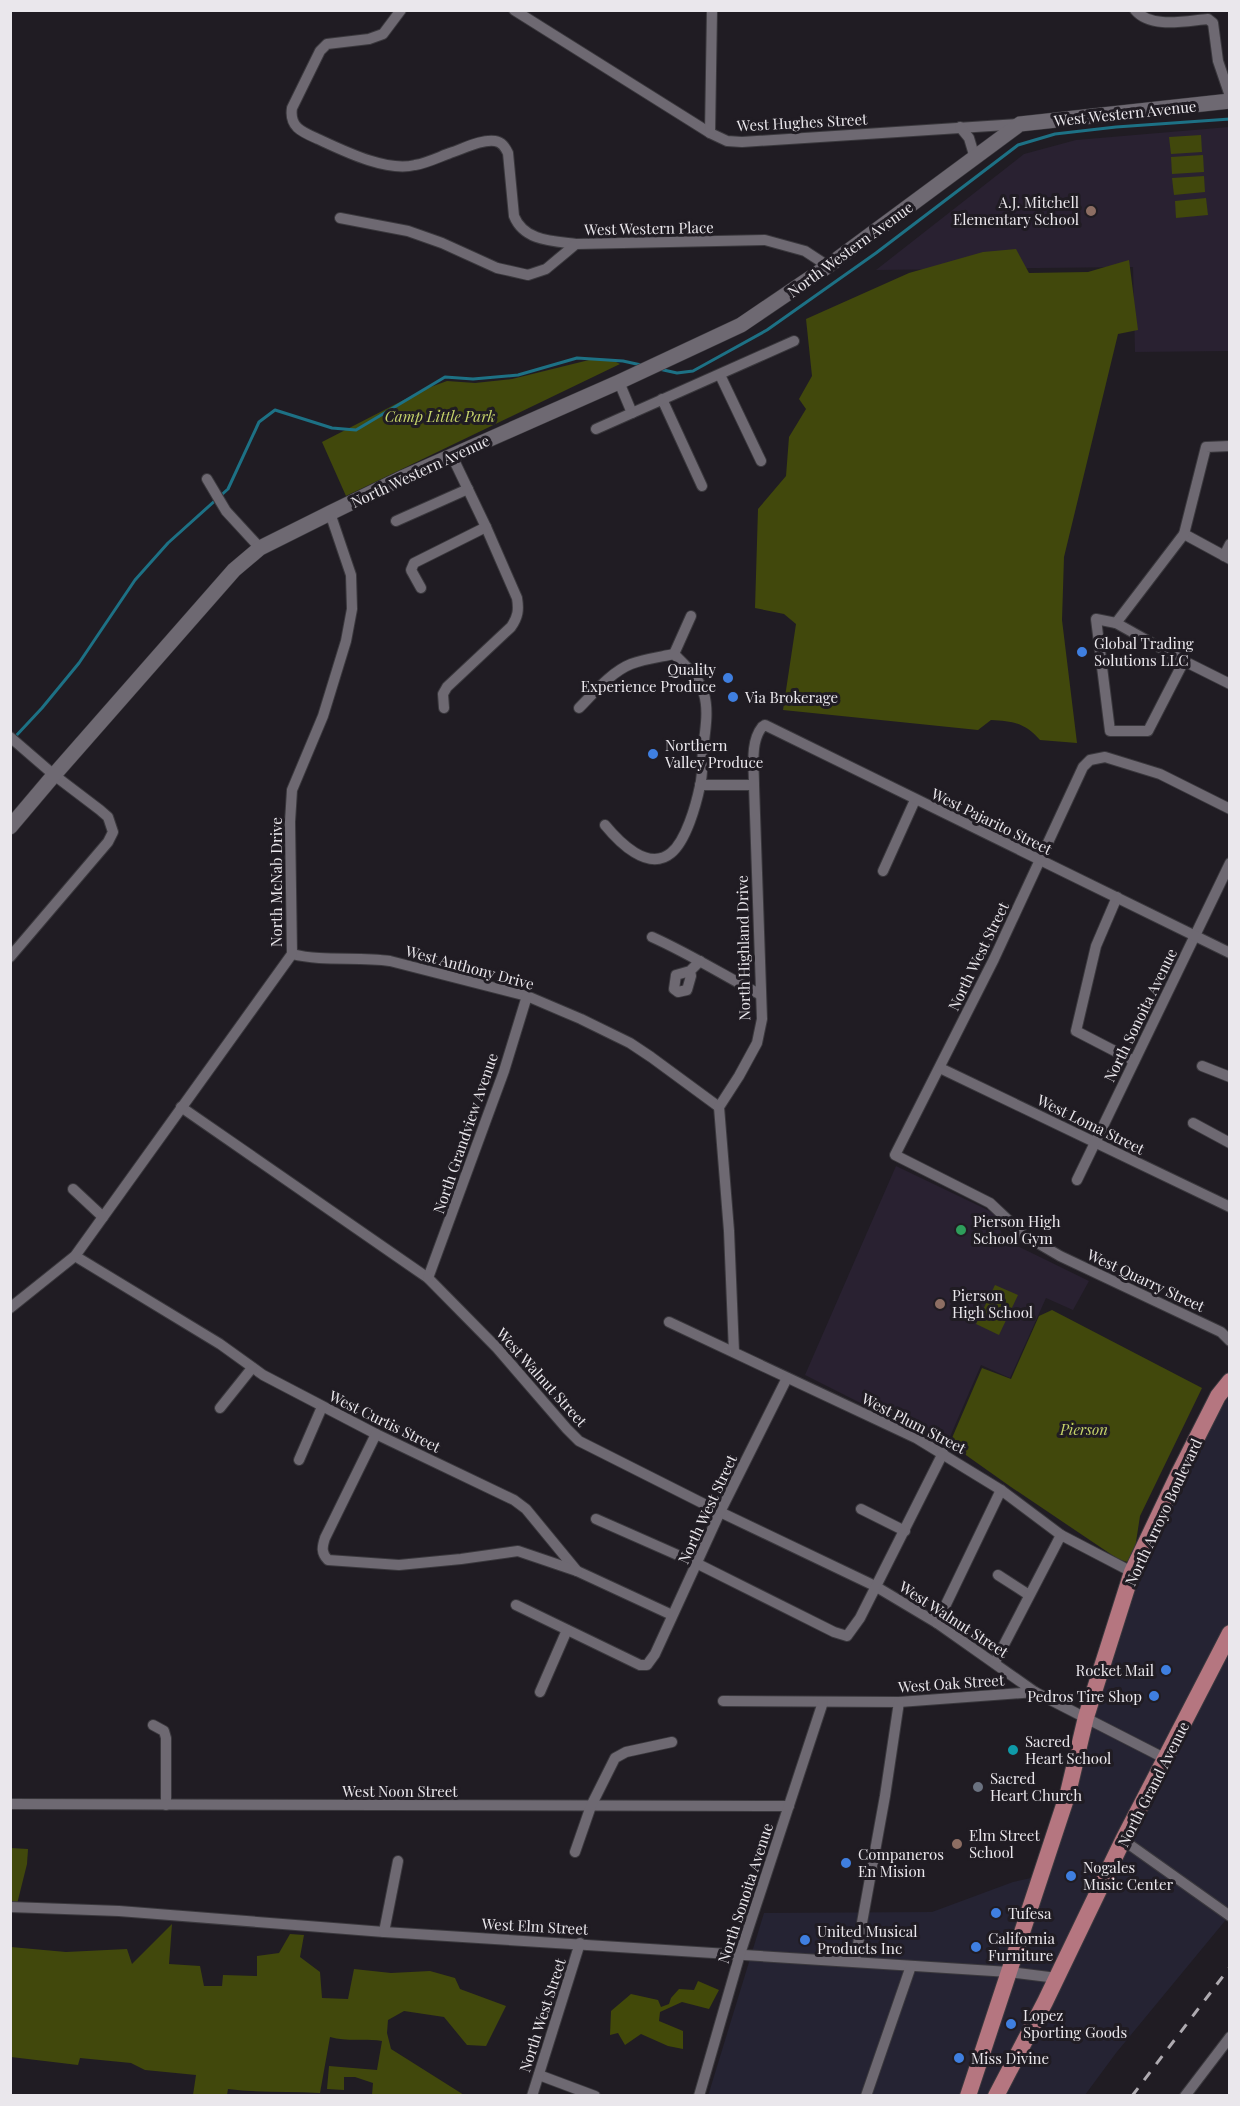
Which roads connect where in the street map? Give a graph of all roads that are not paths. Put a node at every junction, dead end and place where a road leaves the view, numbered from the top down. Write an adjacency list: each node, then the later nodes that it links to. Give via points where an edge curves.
1 (400, 10): 13 (street, via 383,34 327,44 320,51 292,108 293,124 363,159 401,167 495,141 505,147 514,216 523,230 535,238)
2 (514, 10): 10 (street, West Hughes Street)
3 (712, 10): 10 (street)
4 (1135, 10): 5 (street, via 1144,19 1213,23 1218,61)
5 (1227, 76): 6 (street)
6 (1230, 96)
7 (1230, 101): 8 (street, West Western Avenue)
8 (1020, 124): 9 (street, West Hughes Street); 11 (street, North Western Avenue)
9 (960, 127): 10 (street, West Hughes Street, via 742,142 727,141); 11 (street, via 969,138)
10 (710, 133)
11 (975, 158): 14 (street, North Western Avenue)
12 (340, 218): 13 (street, West Western Place, via 408,231 497,268 528,274 546,269)
13 (576, 244): 14 (street, West Western Place, via 765,240 805,251)
14 (828, 266): 17 (street, North Western Avenue, via 741,325)
15 (794, 341): 16 (street)
16 (720, 375): 18 (street); 23 (street)
17 (619, 382): 19 (street); 22 (street, North Western Avenue)
18 (662, 399): 19 (street); 25 (street)
19 (632, 413): 20 (street)
20 (596, 429)
21 (1230, 446): 30 (street, via 1206,447)
22 (452, 456): 26 (street); 27 (street, North Western Avenue)
23 (761, 461)
24 (207, 479): 32 (street, via 226,511)
25 (702, 486)
26 (468, 489): 28 (street); 29 (street)
27 (330, 513): 32 (street, North Western Avenue); 58 (street, North McNab Drive, via 351,574 352,609 323,716 292,790)
28 (396, 521)
29 (486, 527): 34 (street, via 414,563 411,568); 40 (street, via 517,598 517,617 447,687)
30 (1184, 534): 33 (street); 36 (street)
31 (1230, 544): 33 (street)
32 (260, 548): 44 (street, North Western Avenue, via 234,570)
33 (1227, 558)
34 (421, 588)
35 (691, 616): 37 (street)
36 (1116, 623): 38 (street); 38 (street, via 1096,619 1110,731 1148,731)
37 (674, 654): 41 (street, via 631,664); 45 (street, via 695,676 705,696)
38 (1184, 662): 39 (street)
39 (1230, 684)
40 (444, 708)
41 (579, 708)
42 (10, 737): 44 (street)
43 (754, 748): 46 (street, North Highland Drive); 47 (street, West Pajarito Street, via 759,729 765,725)
44 (54, 775): 50 (street, North Western Avenue); 59 (street, via 108,818 111,837)
45 (700, 785): 46 (street); 49 (street, via 686,830 670,854 647,858 635,853)
46 (754, 785): 62 (street, North Highland Drive)
47 (915, 800): 51 (street, West Pajarito Street); 53 (street)
48 (1230, 809): 51 (street, North West Street, via 1160,774 1105,757 1090,760 1083,767)
49 (605, 825)
50 (10, 827)
51 (1039, 861): 54 (street, West Pajarito Street); 66 (street, North West Street)
52 (1230, 863): 55 (street, North Sonoita Avenue)
53 (883, 871)
54 (1118, 897): 55 (street, West Pajarito Street); 64 (street, via 1096,946 1076,1031)
55 (1195, 936): 57 (street, West Pajarito Street); 64 (street, North Sonoita Avenue)
56 (652, 937): 60 (street)
57 (1230, 953)
58 (292, 954): 63 (street, West Anthony Drive, via 390,961); 68 (street, North McNab Drive)
59 (10, 957)
60 (700, 961): 61 (street); 62 (street)
61 (690, 971)
62 (761, 995): 69 (street, North Highland Drive, via 757,1043)
63 (527, 996): 69 (street, West Anthony Drive, via 630,1043); 79 (street, North Grandview Avenue, via 504,1071)
64 (1134, 1061): 71 (street, North Sonoita Avenue)
65 (1202, 1066): 67 (street)
66 (940, 1068): 71 (street, West Loma Street); 73 (street, North West Street)
67 (1230, 1077)
68 (181, 1107): 77 (street, North McNab Drive); 79 (street, West Walnut Street)
69 (719, 1107): 83 (street)
70 (1193, 1123): 72 (street)
71 (1095, 1143): 74 (street, North Sonoita Avenue); 76 (street, West Loma Street)
72 (1230, 1143)
73 (896, 1155): 82 (street, West Quarry Street, via 990,1203 1024,1235 1060,1256 1221,1332)
74 (1077, 1180)
75 (73, 1189): 77 (street)
76 (1230, 1207)
77 (103, 1216): 78 (street, North McNab Drive)
78 (75, 1256): 80 (street, North McNab Drive); 84 (street, West Curtis Street, via 220,1344)
79 (428, 1278): 94 (street, West Walnut Street, via 497,1348 579,1441)
80 (10, 1308)
81 (669, 1322): 83 (street, West Plum Street)
82 (1230, 1341)
83 (734, 1352): 85 (street, West Plum Street)
84 (252, 1368): 87 (street, West Curtis Street); 88 (street)
85 (787, 1378): 90 (street, West Plum Street); 94 (street, North West Street)
86 (1230, 1381): 100 (main road, North Arroyo Boulevard, via 1218,1396)
87 (321, 1407): 89 (street, West Curtis Street); 91 (street)
88 (220, 1408)
89 (376, 1434): 99 (street, West Curtis Street, via 514,1500 526,1509); 99 (street, via 325,1538 322,1547 328,1560 399,1565 518,1551)
90 (943, 1453): 92 (street, West Plum Street); 96 (street)
91 (299, 1460)
92 (1001, 1490): 97 (street, West Plum Street); 106 (street)
93 (861, 1509): 96 (street)
94 (720, 1512): 98 (street, North West Street); 102 (street, West Walnut Street)
95 (596, 1519): 98 (street)
96 (905, 1531): 102 (street)
97 (1061, 1535): 100 (street, West Plum Street); 103 (street)
98 (698, 1563): 102 (street, via 844,1637 860,1618); 105 (street, North West Street)
99 (577, 1571): 105 (street, West Curtis Street)
100 (1132, 1572): 115 (main road, North Arroyo Boulevard)
101 (998, 1575): 103 (street)
102 (875, 1586): 106 (street, West Walnut Street)
103 (1029, 1595): 109 (street)
104 (516, 1605): 107 (street)
105 (672, 1615): 107 (street, North West Street, via 647,1665)
106 (937, 1623): 109 (street, West Walnut Street)
107 (567, 1630): 110 (street)
108 (1230, 1633): 118 (main road, North Grand Avenue)
109 (994, 1662): 111 (street, West Walnut Street)
110 (540, 1692)
111 (1035, 1692): 114 (street, West Oak Street); 115 (street)
112 (723, 1701): 113 (street, West Oak Street)
113 (823, 1702): 114 (street, West Oak Street); 122 (street, North Sonoita Avenue)
114 (899, 1702): 131 (street)
115 (1086, 1717): 118 (street); 133 (main road, North Arroyo Boulevard, via 1068,1793)
116 (153, 1725): 120 (street, via 164,1731 166,1738)
117 (672, 1742): 121 (street, via 615,1758)
118 (1166, 1759): 123 (main road, North Grand Avenue)
119 (10, 1804): 120 (street, West Noon Street)
120 (166, 1805): 121 (street, West Noon Street)
121 (591, 1806): 122 (street, West Noon Street); 124 (street)
122 (789, 1806): 130 (street, North Sonoita Avenue)
123 (1124, 1840): 127 (street); 134 (main road, North Grand Avenue)
124 (575, 1852)
125 (398, 1861): 128 (street)
126 (10, 1907): 128 (street, West Elm Street, via 119,1911)
127 (1230, 1916)
128 (384, 1932): 129 (street, West Elm Street)
129 (580, 1943): 130 (street, West Elm Street); 136 (street, North West Street)
130 (740, 1954): 131 (street, West Elm Street); 139 (street, North Sonoita Avenue)
131 (855, 1961): 132 (street, West Elm Street)
132 (911, 1966): 133 (street, West Elm Street); 140 (street)
133 (1009, 1972): 134 (street, West Elm Street); 141 (main road, North Arroyo Boulevard)
134 (1057, 1978): 142 (main road, North Grand Avenue)
135 (1230, 2037): 143 (street)
136 (539, 2075): 137 (street, North West Street); 138 (street)
137 (532, 2096)
138 (595, 2096)
139 (699, 2096)
140 (866, 2096)
141 (968, 2096)
142 (996, 2096)
143 (1185, 2096)

